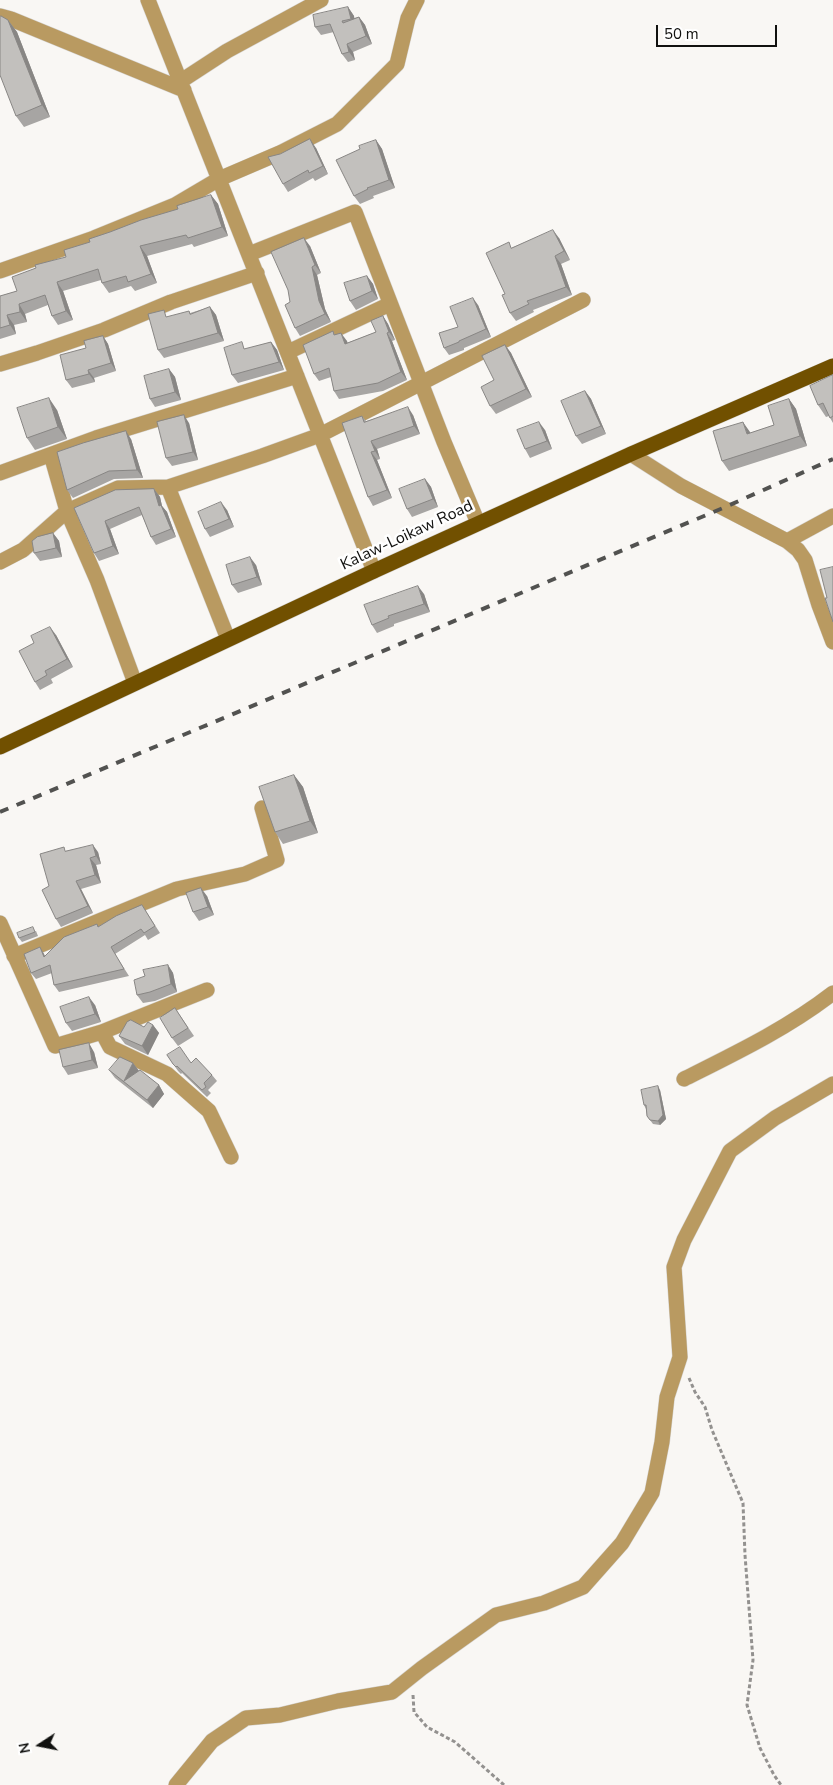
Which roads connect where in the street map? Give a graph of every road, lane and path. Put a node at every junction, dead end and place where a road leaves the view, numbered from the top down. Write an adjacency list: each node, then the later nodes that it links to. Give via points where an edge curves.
1 (148, 0): 5 (street)
2 (321, 0): 5 (street, via 226,51)
3 (417, 0): 6 (street, via 408,18 397,64 337,124)
4 (0, 16): 5 (street)
5 (182, 85): 6 (street)
6 (219, 179): 7 (street); 8 (street, via 175,205)
7 (249, 254): 9 (street); 11 (street, via 355,212)
8 (0, 271)
9 (257, 273): 12 (street); 13 (street, via 171,302 104,330)
10 (583, 300): 16 (street)
11 (390, 304): 12 (street); 16 (street)
12 (288, 352): 15 (street)
13 (0, 364)
14 (833, 366): 18 (main road, Kalaw-Loikaw Road)
15 (297, 376): 17 (street); 19 (street)
16 (422, 383): 17 (street); 24 (street)
17 (320, 435): 21 (street); 27 (street)
18 (631, 454): 24 (main road, Kalaw-Loikaw Road); 25 (street, via 681,486)
19 (51, 455): 20 (street); 22 (street)
20 (0, 473)
21 (168, 486): 22 (street, via 118,488); 28 (street)
22 (67, 510): 26 (street, via 23,550); 30 (street)
23 (833, 516): 25 (street)
24 (478, 523): 27 (main road, Kalaw-Loikaw Road)
25 (787, 541): 29 (street, via 806,560)
26 (0, 562)
27 (374, 570): 28 (main road, Kalaw-Loikaw Road)
28 (228, 639): 30 (main road, Kalaw-Loikaw Road)
29 (833, 642)
30 (135, 683): 31 (main road, Kalaw-Loikaw Road)
31 (0, 747)
32 (262, 808): 34 (street, via 277,860 245,874 177,889)
33 (0, 923): 34 (street)
34 (14, 956): 37 (street, via 55,1046)
35 (207, 990): 37 (street)
36 (833, 992): 38 (street, via 809,1012)
37 (102, 1032): 40 (street, via 110,1047 167,1074 209,1111)
38 (684, 1079)
39 (833, 1084): 41 (street, via 775,1118 730,1152 684,1240 674,1267)
40 (231, 1157)
41 (680, 1357): 42 (street, via 668,1397 652,1493 622,1542 584,1587 544,1603 496,1615); 45 (path, via 705,1407 743,1503 753,1660 746,1705 760,1748)
42 (411, 1677): 43 (street, via 392,1692 280,1715 246,1718 212,1741); 44 (path, via 414,1712 427,1727 455,1742)
43 (176, 1785)
44 (504, 1785)
45 (782, 1785)

